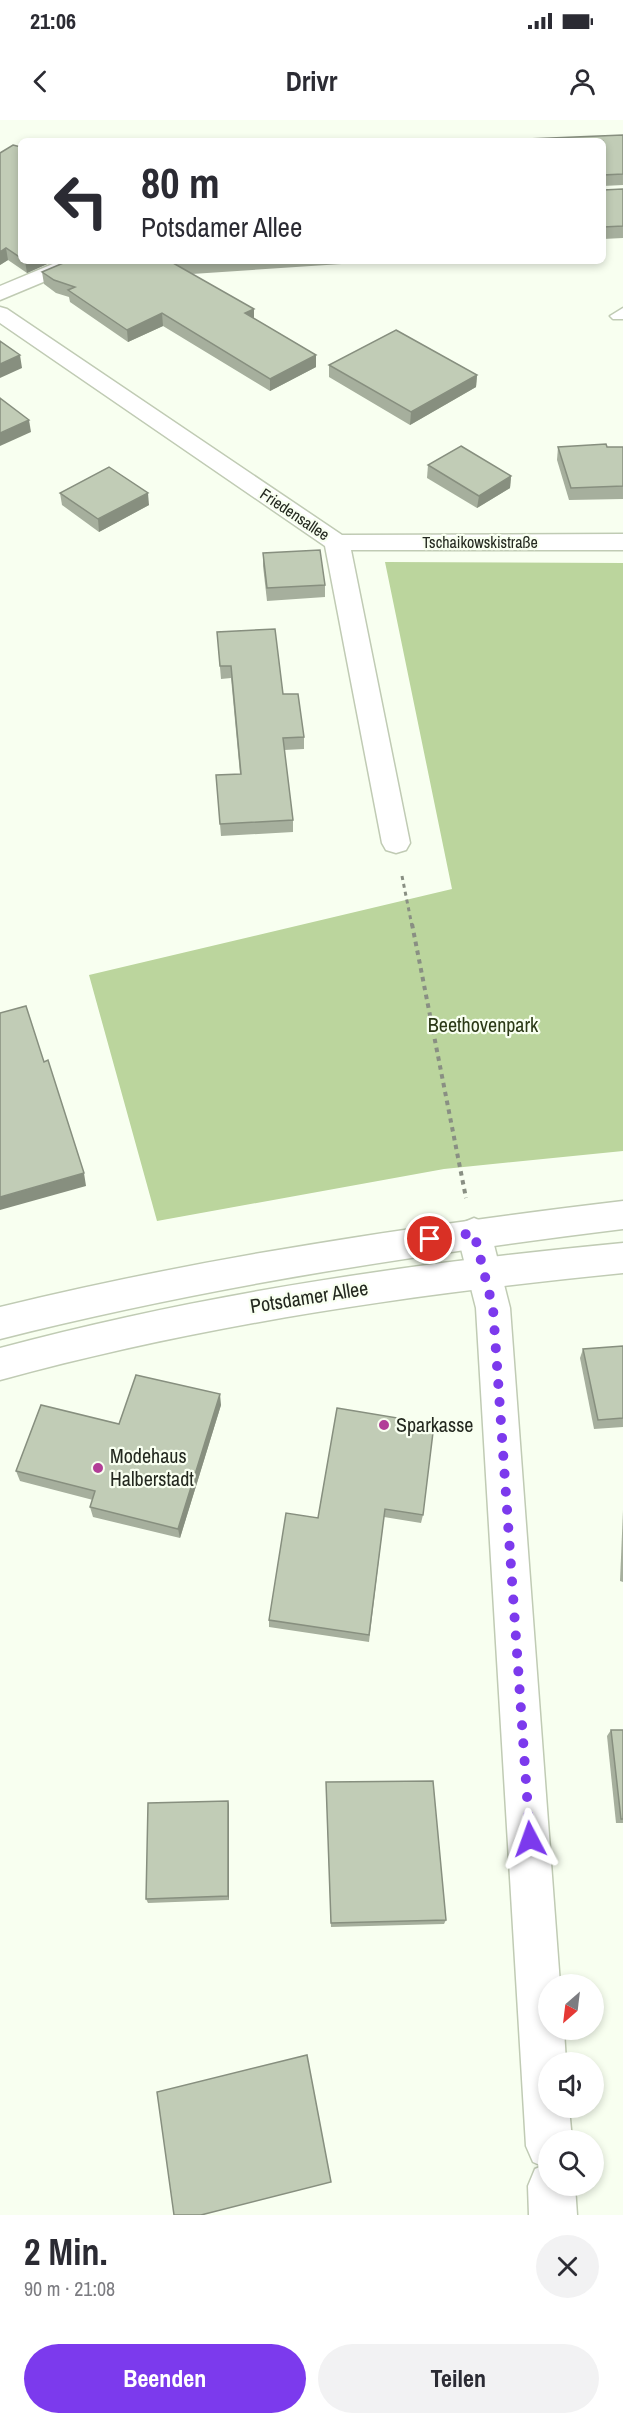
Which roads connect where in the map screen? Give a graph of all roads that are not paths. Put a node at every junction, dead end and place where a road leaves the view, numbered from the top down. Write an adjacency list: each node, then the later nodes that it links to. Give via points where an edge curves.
1 (70, 264): 2 (street)
2 (0, 294)
3 (0, 313): 5 (street, Friedensallee)
4 (623, 542): 5 (street, Tschaikowskistraße)
5 (338, 543): 6 (street, Friedensallee)
6 (396, 843)
7 (623, 1215): 8 (street, Potsdamer Allee)
8 (474, 1233): 10 (street); 11 (street, Potsdamer Allee, via 165,1285)
9 (623, 1258): 10 (street, Potsdamer Allee)
10 (482, 1271): 12 (street, Potsdamer Allee, via 207,1314); 13 (street, via 493,1308)
11 (0, 1323)
12 (0, 1364)
13 (548, 2130)
14 (552, 2196): 15 (street)
15 (553, 2215)

